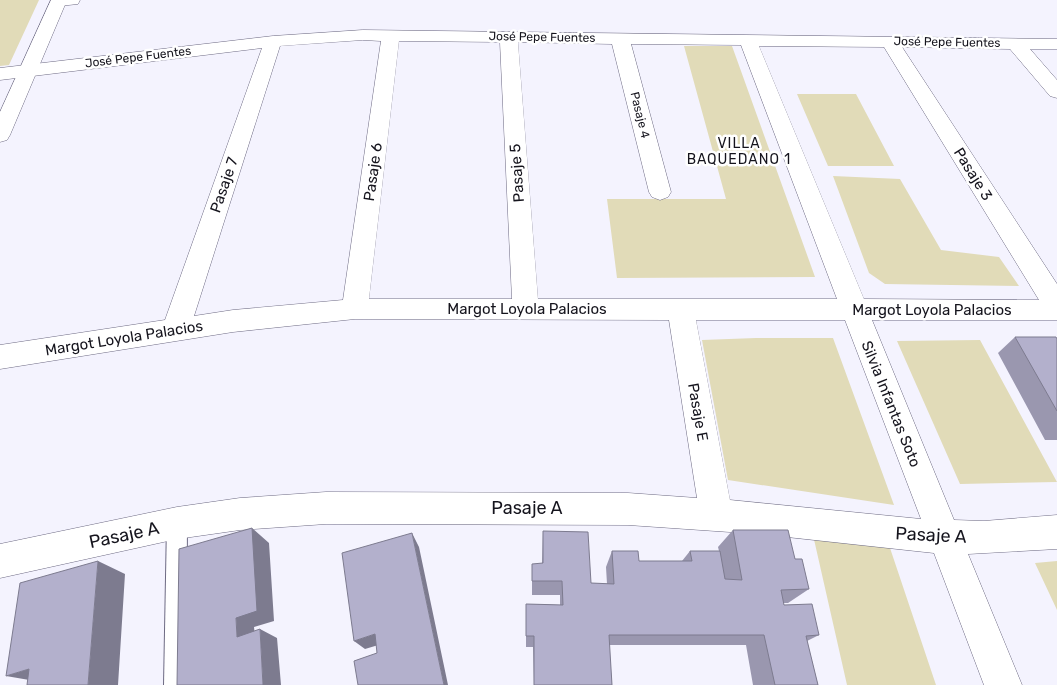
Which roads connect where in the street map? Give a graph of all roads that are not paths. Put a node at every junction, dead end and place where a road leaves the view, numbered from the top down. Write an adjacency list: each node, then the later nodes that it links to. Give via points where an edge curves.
1 (63, 0): 10 (street)
2 (391, 35): 3 (street, José Pepe Fuentes); 6 (street, José Pepe Fuentes); 19 (street, Pasaje 6)
3 (509, 37): 4 (street, José Pepe Fuentes); 16 (street, Pasaje 5)
4 (620, 38): 5 (street, José Pepe Fuentes); 14 (street, Pasaje 4)
5 (748, 40): 7 (street, José Pepe Fuentes); 18 (street, Silvia Infantas Soto)
6 (273, 41): 10 (street, José Pepe Fuentes); 21 (street, Pasaje 7)
7 (889, 41): 8 (street, José Pepe Fuentes); 15 (street, Pasaje 3)
8 (1015, 43): 9 (street, José Pepe Fuentes); 12 (street)
9 (1057, 44)
10 (29, 70): 11 (street, José Pepe Fuentes); 13 (street)
11 (0, 74)
12 (1057, 92)
13 (0, 135)
14 (660, 192)
15 (1057, 306)
16 (526, 309): 17 (street, Margot Loyola Palacios); 19 (street, Margot Loyola Palacios)
17 (681, 309): 18 (street, Margot Loyola Palacios); 23 (street, Pasaje E)
18 (854, 309): 20 (street, Margot Loyola Palacios); 26 (street, Silvia Infantas Soto)
19 (355, 310): 21 (street, Margot Loyola Palacios, via 289,314)
20 (1057, 310)
21 (176, 329): 22 (street, Margot Loyola Palacios)
22 (0, 357)
23 (716, 514): 24 (street, Pasaje A, via 628,509 326,508 240,514); 26 (street, Pasaje A)
24 (177, 523): 27 (street, Pasaje A); 28 (lane)
25 (1057, 532): 26 (street, Pasaje A)
26 (944, 538): 29 (street, Silvia Infantas Soto)
27 (0, 561)
28 (175, 685)
29 (1003, 685)

